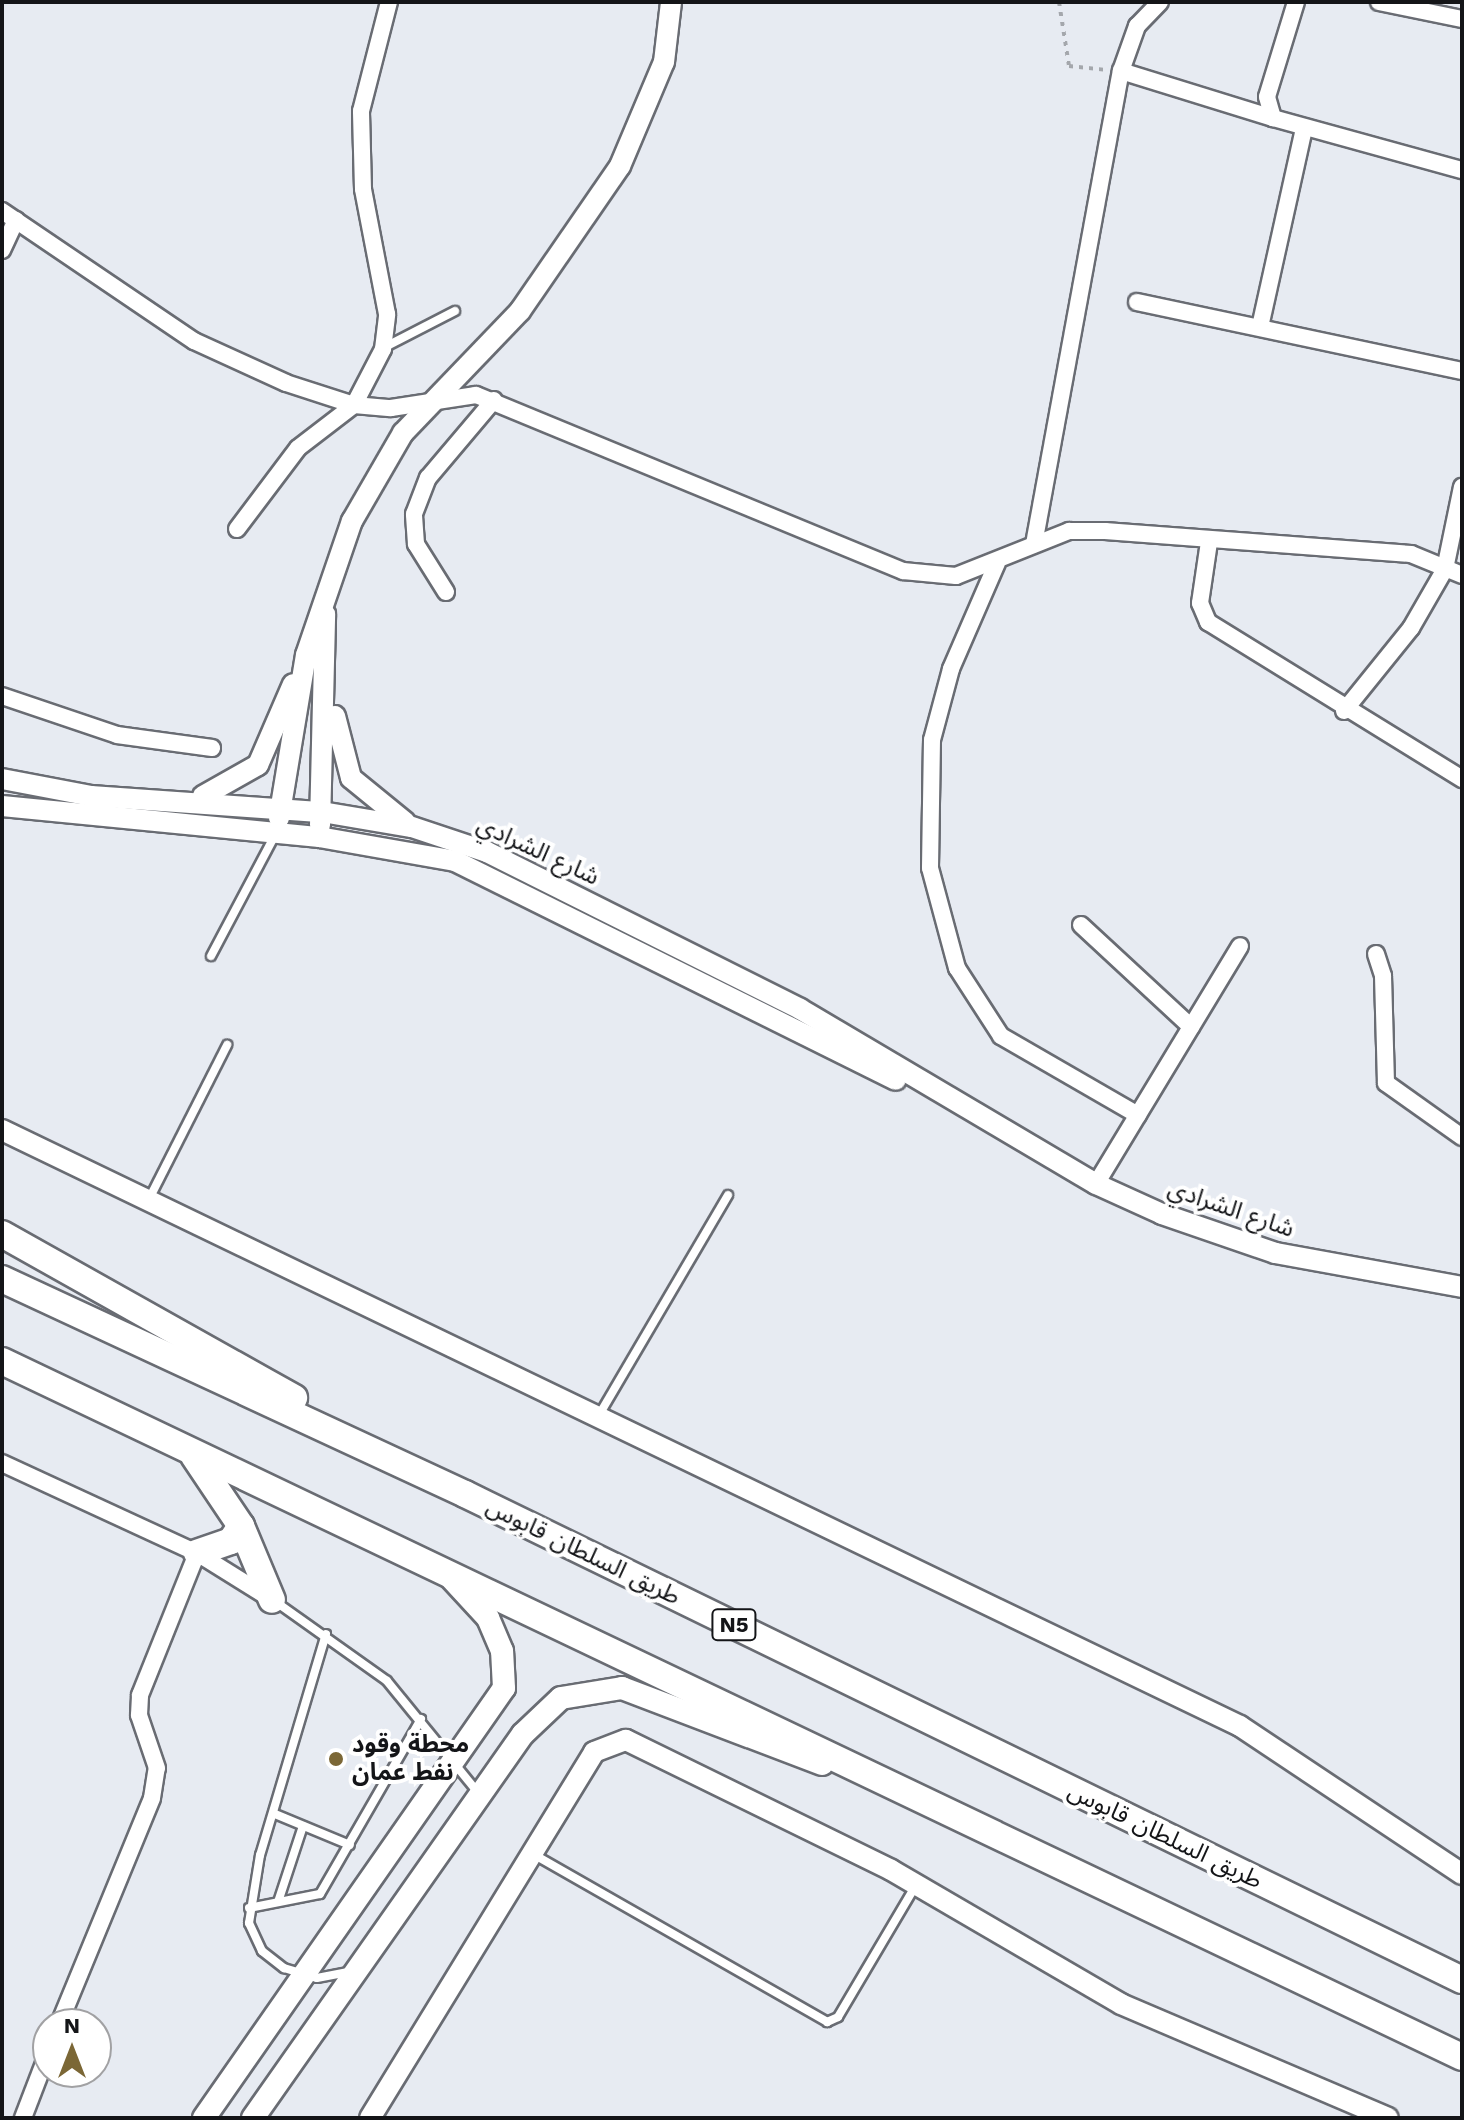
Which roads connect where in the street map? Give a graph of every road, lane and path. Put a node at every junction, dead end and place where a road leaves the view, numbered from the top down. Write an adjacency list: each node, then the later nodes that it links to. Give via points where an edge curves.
1 (389, 2): 17 (street, via 361,111 363,189 387,314)
2 (671, 2): 21 (street, via 664,62 620,166 520,311)
3 (1059, 2): 8 (path, via 1069,66)
4 (1160, 2): 8 (street, via 1137,26)
5 (1296, 2): 9 (street, via 1267,97)
6 (1379, 2): 7 (street)
7 (1462, 19)
8 (1121, 71): 9 (street); 25 (street)
9 (1273, 118): 10 (street)
10 (1304, 129): 11 (street); 16 (street)
11 (1462, 170)
12 (9, 216): 13 (street); 20 (street, via 194,341)
13 (2, 250)
14 (1137, 302): 16 (street)
15 (455, 311): 17 (lane)
16 (1260, 327): 18 (street)
17 (383, 349): 20 (street)
18 (1462, 371)
19 (494, 400): 21 (street, via 476,395); 26 (street, via 903,571 956,576); 29 (street, via 428,478 414,514 416,544)
20 (354, 405): 21 (street); 23 (street, via 298,448)
21 (425, 405): 30 (street, via 361,502)
22 (1462, 487): 27 (street)
23 (237, 529)
24 (1209, 542): 25 (street, via 1069,531); 27 (street, via 1411,554); 34 (street, via 1200,603 1208,622)
25 (1034, 544): 26 (street)
26 (997, 563): 51 (street, via 951,669 932,740 930,868 957,968 1001,1036)
27 (1445, 569): 28 (street); 34 (street, via 1411,628)
28 (1462, 575)
29 (446, 592)
30 (325, 606): 31 (street); 32 (street)
31 (306, 655): 38 (street, via 258,765 233,784); 40 (street)
32 (327, 661): 41 (street); 42 (street, via 342,762 364,794)
33 (2, 696): 35 (street, via 117,735)
34 (1344, 711): 37 (street)
35 (212, 748)
36 (2, 779): 38 (street, شارع الشرادي, via 91,796)
37 (1462, 779)
38 (193, 799): 40 (street, شارع الشرادي)
39 (2, 806): 43 (street, شارع الشرادي)
40 (280, 807): 41 (street, شارع الشرادي); 43 (street)
41 (322, 812): 42 (street, شارع الشرادي); 44 (street)
42 (412, 827): 52 (street, شارع الشرادي, via 487,852 800,1009)
43 (276, 833): 44 (street, شارع الشرادي); 48 (lane)
44 (319, 837): 52 (street, شارع الشرادي, via 476,868)
45 (1081, 925): 49 (street)
46 (1240, 946): 49 (street)
47 (1376, 954): 54 (street, via 1386,1083)
48 (211, 956)
49 (1191, 1027): 51 (street)
50 (227, 1045): 57 (lane)
51 (1138, 1115): 55 (street)
52 (1001, 1128): 55 (street, شارع الشرادي)
53 (2, 1130): 57 (street)
54 (1462, 1137)
55 (1096, 1184): 60 (street, شارع الشرادي, via 1275,1253)
56 (728, 1195): 62 (lane)
57 (149, 1200): 62 (street)
58 (2, 1234): 65 (highway)
59 (2, 1279): 65 (highway, طريق السلطان قابوس / N5)
60 (1462, 1287)
61 (2, 1361): 63 (highway)
62 (597, 1419): 79 (street, via 1240,1726)
63 (190, 1450): 66 (highway); 68 (highway)
64 (2, 1463): 67 (street)
65 (465, 1494): 85 (highway, طريق السلطان قابوس / N5)
66 (241, 1526): 67 (highway, via 231,1541); 69 (highway)
67 (197, 1553): 69 (street); 86 (street, via 140,1695 139,1715 157,1768 152,1798)
68 (445, 1572): 72 (main road, via 488,1618 503,1663 504,1688); 75 (highway)
69 (272, 1600): 70 (lane)
70 (326, 1634): 71 (lane); 74 (lane)
71 (421, 1719): 72 (lane); 77 (lane)
72 (457, 1763): 73 (lane); 84 (main road)
73 (481, 1796): 75 (main road, via 523,1734 561,1698 622,1688); 83 (main road)
74 (275, 1814): 76 (lane); 82 (lane)
75 (976, 1825): 87 (highway)
76 (303, 1826): 77 (lane); 81 (lane)
77 (350, 1845): 81 (lane, via 320,1894)
78 (533, 1854): 80 (street, via 594,1752 626,1740); 80 (lane, via 827,2022 838,2017); 92 (street)
79 (1462, 1874)
80 (916, 1885): 93 (street, via 1121,2004)
81 (278, 1902): 82 (lane)
82 (249, 1908): 84 (lane, via 262,1951)
83 (353, 1970): 84 (lane); 91 (main road)
84 (305, 1976): 90 (main road)
85 (1462, 1980)
86 (66, 2008)
87 (1462, 2057)
88 (35, 2088): 89 (street)
89 (23, 2118)
90 (204, 2118)
91 (253, 2118)
92 (370, 2118)
93 (1388, 2118)

